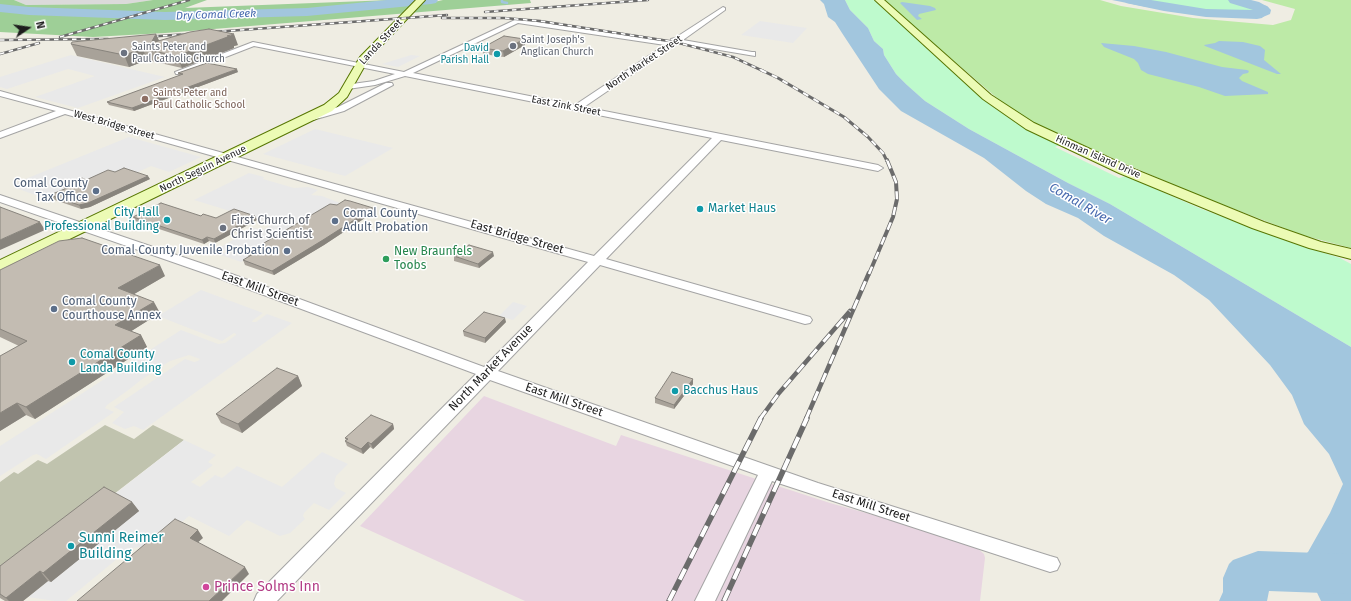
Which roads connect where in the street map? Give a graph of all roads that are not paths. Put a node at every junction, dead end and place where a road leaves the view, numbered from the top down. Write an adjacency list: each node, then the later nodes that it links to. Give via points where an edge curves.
1 (421, 0): 7 (main road, Landa Street)
2 (879, 0): 21 (main road, Hinman Island Drive, via 987,97 1030,126 1124,170 1258,226)
3 (723, 9): 5 (street, North Market Street)
4 (603, 29): 5 (street)
5 (675, 42): 6 (street); 9 (street, North Seguin Avenue, via 517,21); 12 (street, North Market Street)
6 (752, 54)
7 (359, 66): 8 (street, East Zink Street, via 253,44); 9 (street, East Zink Street); 10 (main road, Landa Street)
8 (179, 72)
9 (406, 74): 10 (street, North Seguin Avenue, via 375,83); 12 (street, East Zink Street); 14 (street, North Seguin Avenue, via 396,82 341,109)
10 (348, 87): 14 (main road, Landa Street, via 333,104)
11 (0, 93): 13 (street, West Bridge Street)
12 (577, 108): 16 (street, East Zink Street)
13 (65, 111): 15 (street); 17 (street, West Bridge Street)
14 (310, 118): 17 (main road, North Seguin Avenue)
15 (0, 135)
16 (719, 136): 18 (street, East Zink Street); 22 (street, North Market Avenue)
17 (229, 157): 20 (main road, North Seguin Avenue); 22 (street, East Bridge Street)
18 (878, 168)
19 (0, 198): 20 (street, East Mill Street)
20 (82, 227): 23 (main road, North Seguin Avenue); 25 (street, East Mill Street, via 261,289)
21 (1351, 254)
22 (598, 260): 24 (street, East Bridge Street); 25 (street, North Market Avenue)
23 (0, 266)
24 (805, 320)
25 (487, 373): 26 (street, East Mill Street); 28 (street, North Market Avenue)
26 (768, 472): 27 (street, East Mill Street); 29 (street)
27 (1050, 564)
28 (264, 601)
29 (705, 601)

